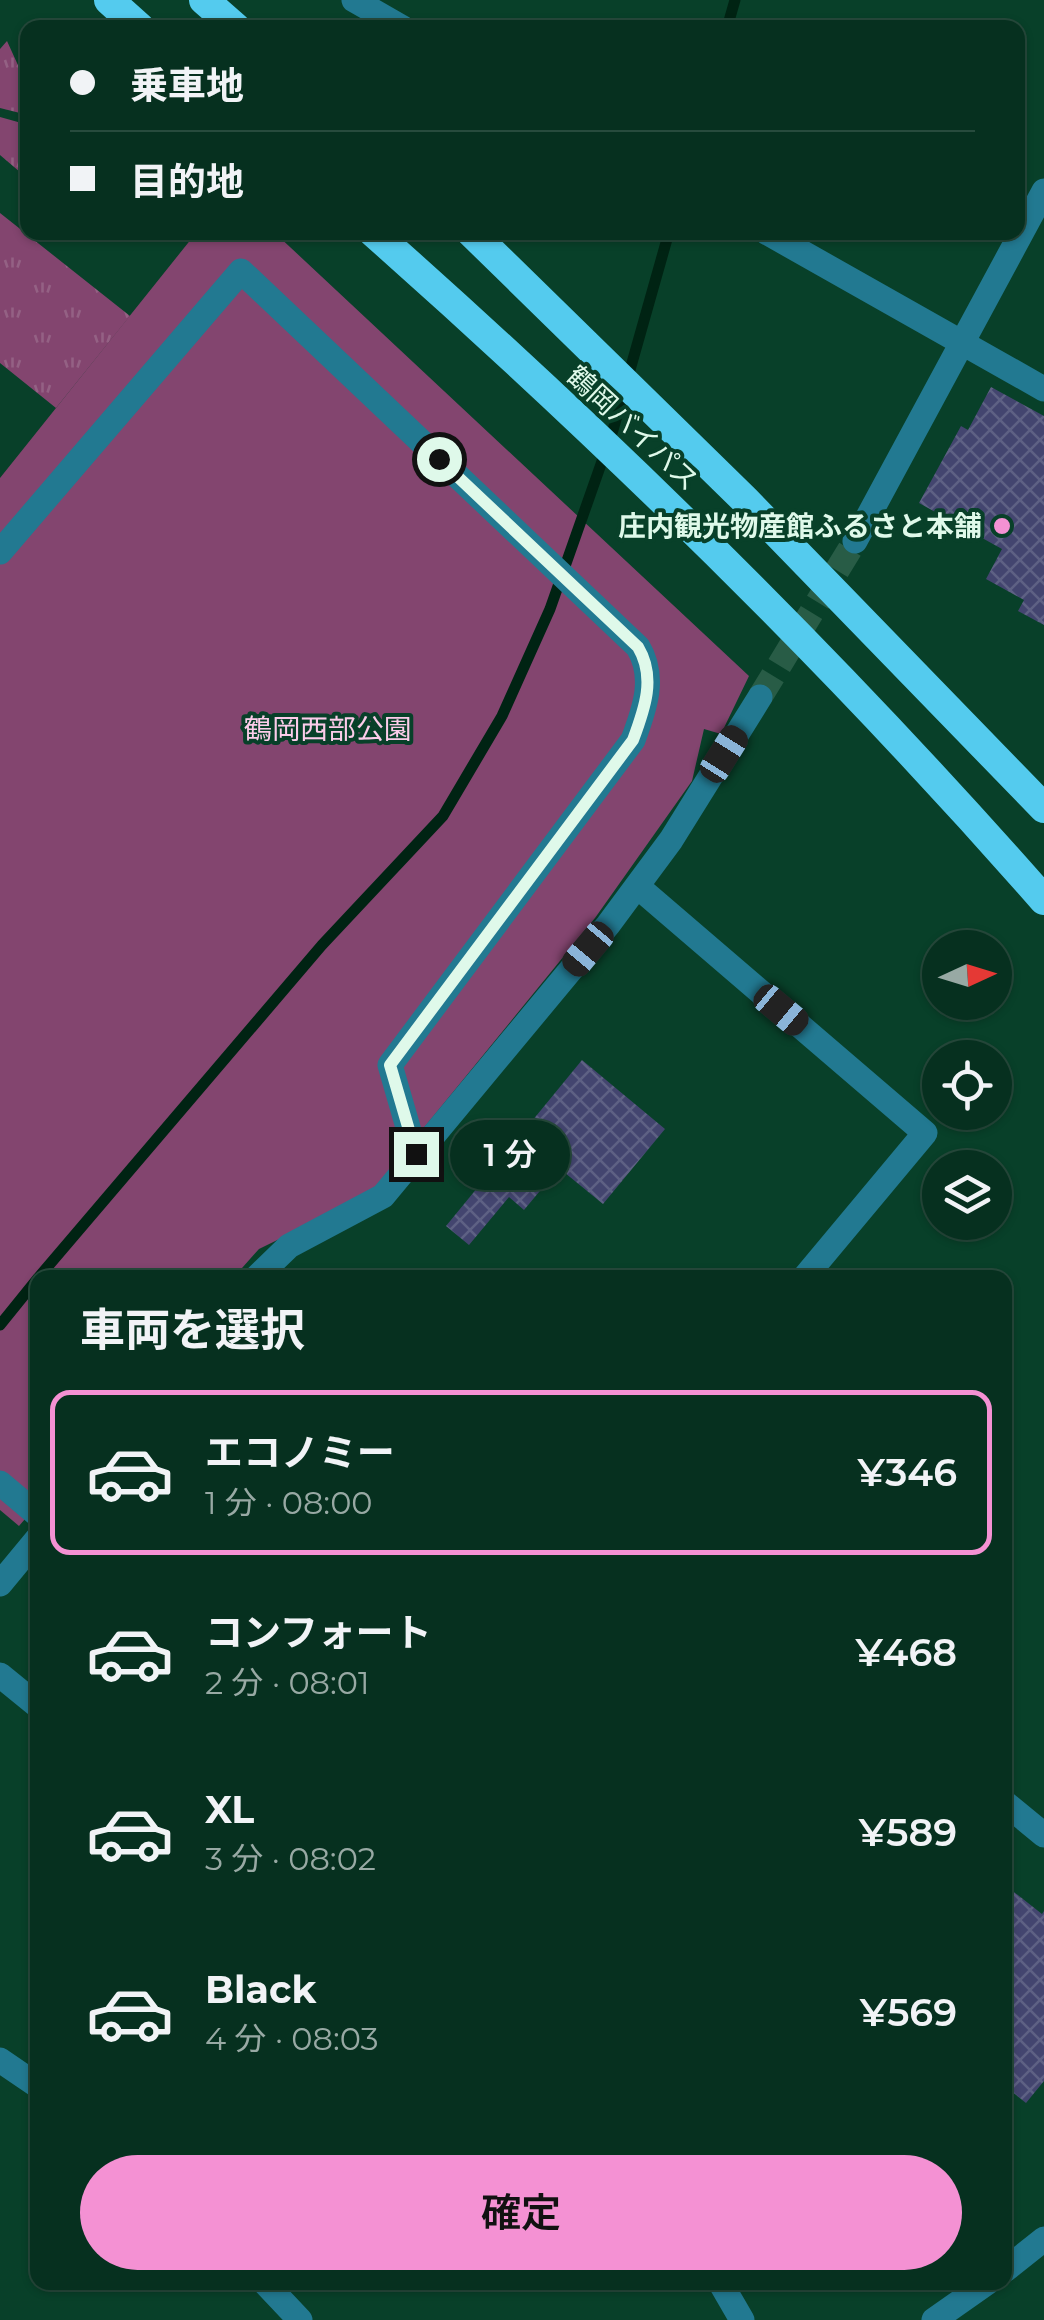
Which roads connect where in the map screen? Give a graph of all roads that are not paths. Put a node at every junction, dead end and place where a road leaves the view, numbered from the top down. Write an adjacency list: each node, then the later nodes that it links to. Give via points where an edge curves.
1 (109, 0): 4 (highway)
2 (204, 0): 5 (highway)
3 (354, 0): 6 (street)
4 (131, 20)
5 (227, 20)
6 (389, 20)
7 (1044, 191): 8 (street)
8 (1025, 225)
9 (382, 240): 20 (highway, 鶴岡バイパス, via 706,540)
10 (479, 240): 18 (highway, 鶴岡バイパス)
11 (780, 240): 13 (street)
12 (1017, 240): 13 (street)
13 (960, 342): 14 (street); 15 (street)
14 (1044, 389)
15 (856, 541)
16 (0, 552): 21 (street, via 240,271 638,647 649,665 646,706 633,740 390,1065)
17 (760, 696): 19 (street)
18 (1044, 805)
19 (637, 886): 21 (street); 23 (street, via 925,1133)
20 (1044, 900)
21 (416, 1154): 22 (street, via 382,1196 289,1246)
22 (264, 1270)
23 (811, 1270)
24 (0, 1483): 25 (street)
25 (30, 1508)
26 (30, 1548): 27 (street)
27 (0, 1584)
28 (0, 1675): 29 (street)
29 (30, 1699)
30 (1012, 1808): 31 (street)
31 (1044, 1835)
32 (0, 2060): 33 (street)
33 (30, 2081)
34 (1044, 2240): 35 (street)
35 (1012, 2265)
36 (272, 2290): 39 (street)
37 (725, 2290): 40 (street)
38 (977, 2290): 41 (street)
39 (300, 2320)
40 (742, 2320)
41 (934, 2320)

